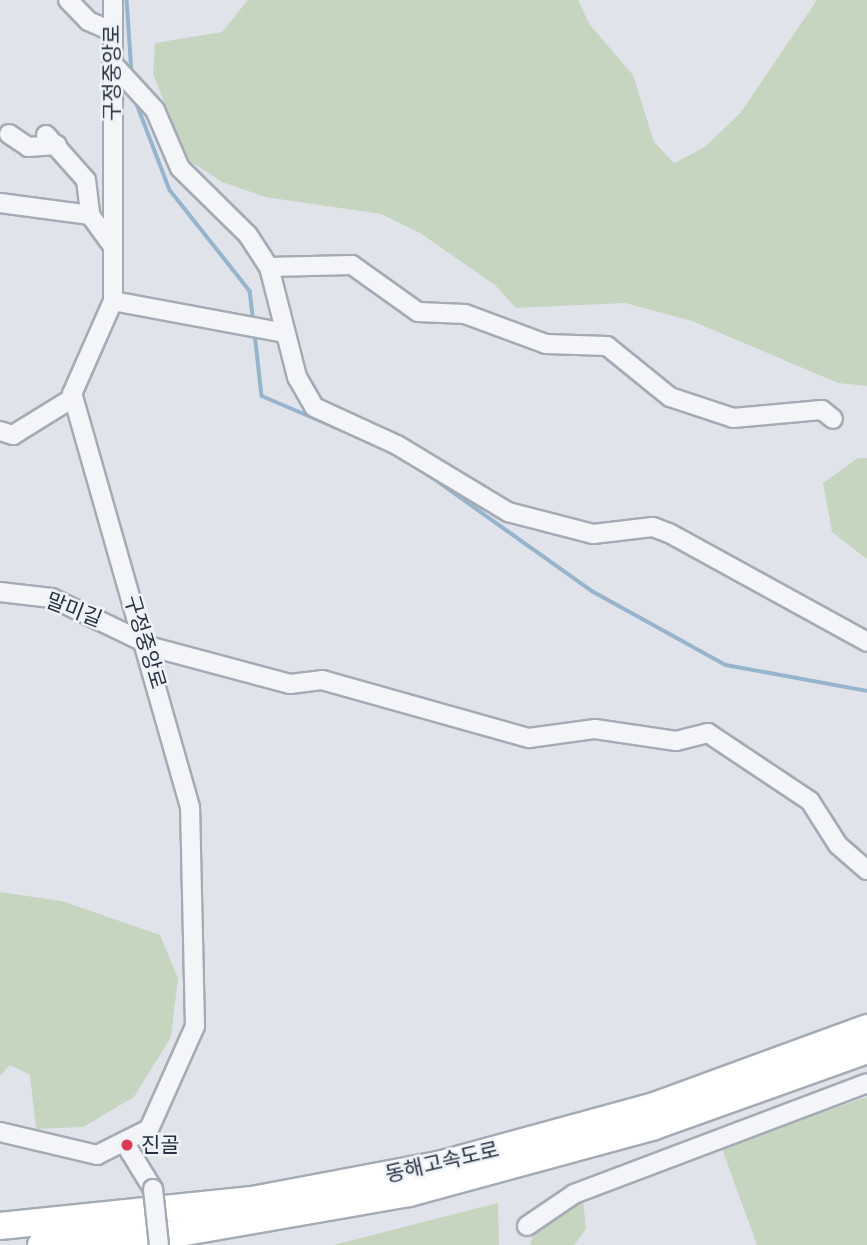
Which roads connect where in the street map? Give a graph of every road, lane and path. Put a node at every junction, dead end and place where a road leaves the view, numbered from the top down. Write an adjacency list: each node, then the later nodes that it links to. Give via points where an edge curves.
1 (68, 0): 3 (street, via 88,21)
2 (113, 0): 3 (street, 구정중앙로)
3 (112, 31): 4 (street, 구정중앙로)
4 (119, 69): 8 (street, 구정중앙로); 9 (street, via 155,110 180,167 248,235)
5 (9, 134): 7 (street, via 28,147 51,140 86,180)
6 (0, 203): 7 (street)
7 (90, 215): 8 (street)
8 (113, 247): 10 (street, 구정중앙로)
9 (269, 267): 11 (street); 13 (street, via 352,265 418,312 465,314 546,344 607,345 670,397 733,418 822,410)
10 (113, 301): 11 (street); 12 (street, 구정중앙로)
11 (279, 332): 16 (street, via 314,407 397,445 508,512 593,534 653,527)
12 (73, 398): 14 (street, via 12,435); 17 (street, 구정중앙로)
13 (833, 419)
14 (0, 431)
15 (0, 592): 17 (street, 말미길, via 52,598)
16 (867, 642)
17 (146, 644): 18 (street, 말미길, via 289,684 322,680 529,738 595,729 676,741 708,733 810,801 838,845); 23 (street, 구정중앙로, via 190,807 195,1026 149,1129)
18 (867, 870)
19 (867, 1028): 24 (highway, 동해고속도로, via 657,1105 443,1164 252,1200)
20 (867, 1050): 26 (highway, 동해고속도로, via 640,1131 409,1193 168,1236)
21 (867, 1083): 25 (street, via 574,1194)
22 (0, 1132): 23 (street, 구정중앙로, via 97,1155)
23 (124, 1142): 27 (street, bridge, via 153,1189)
24 (0, 1226)
25 (527, 1226)
26 (41, 1245)
27 (159, 1245)

